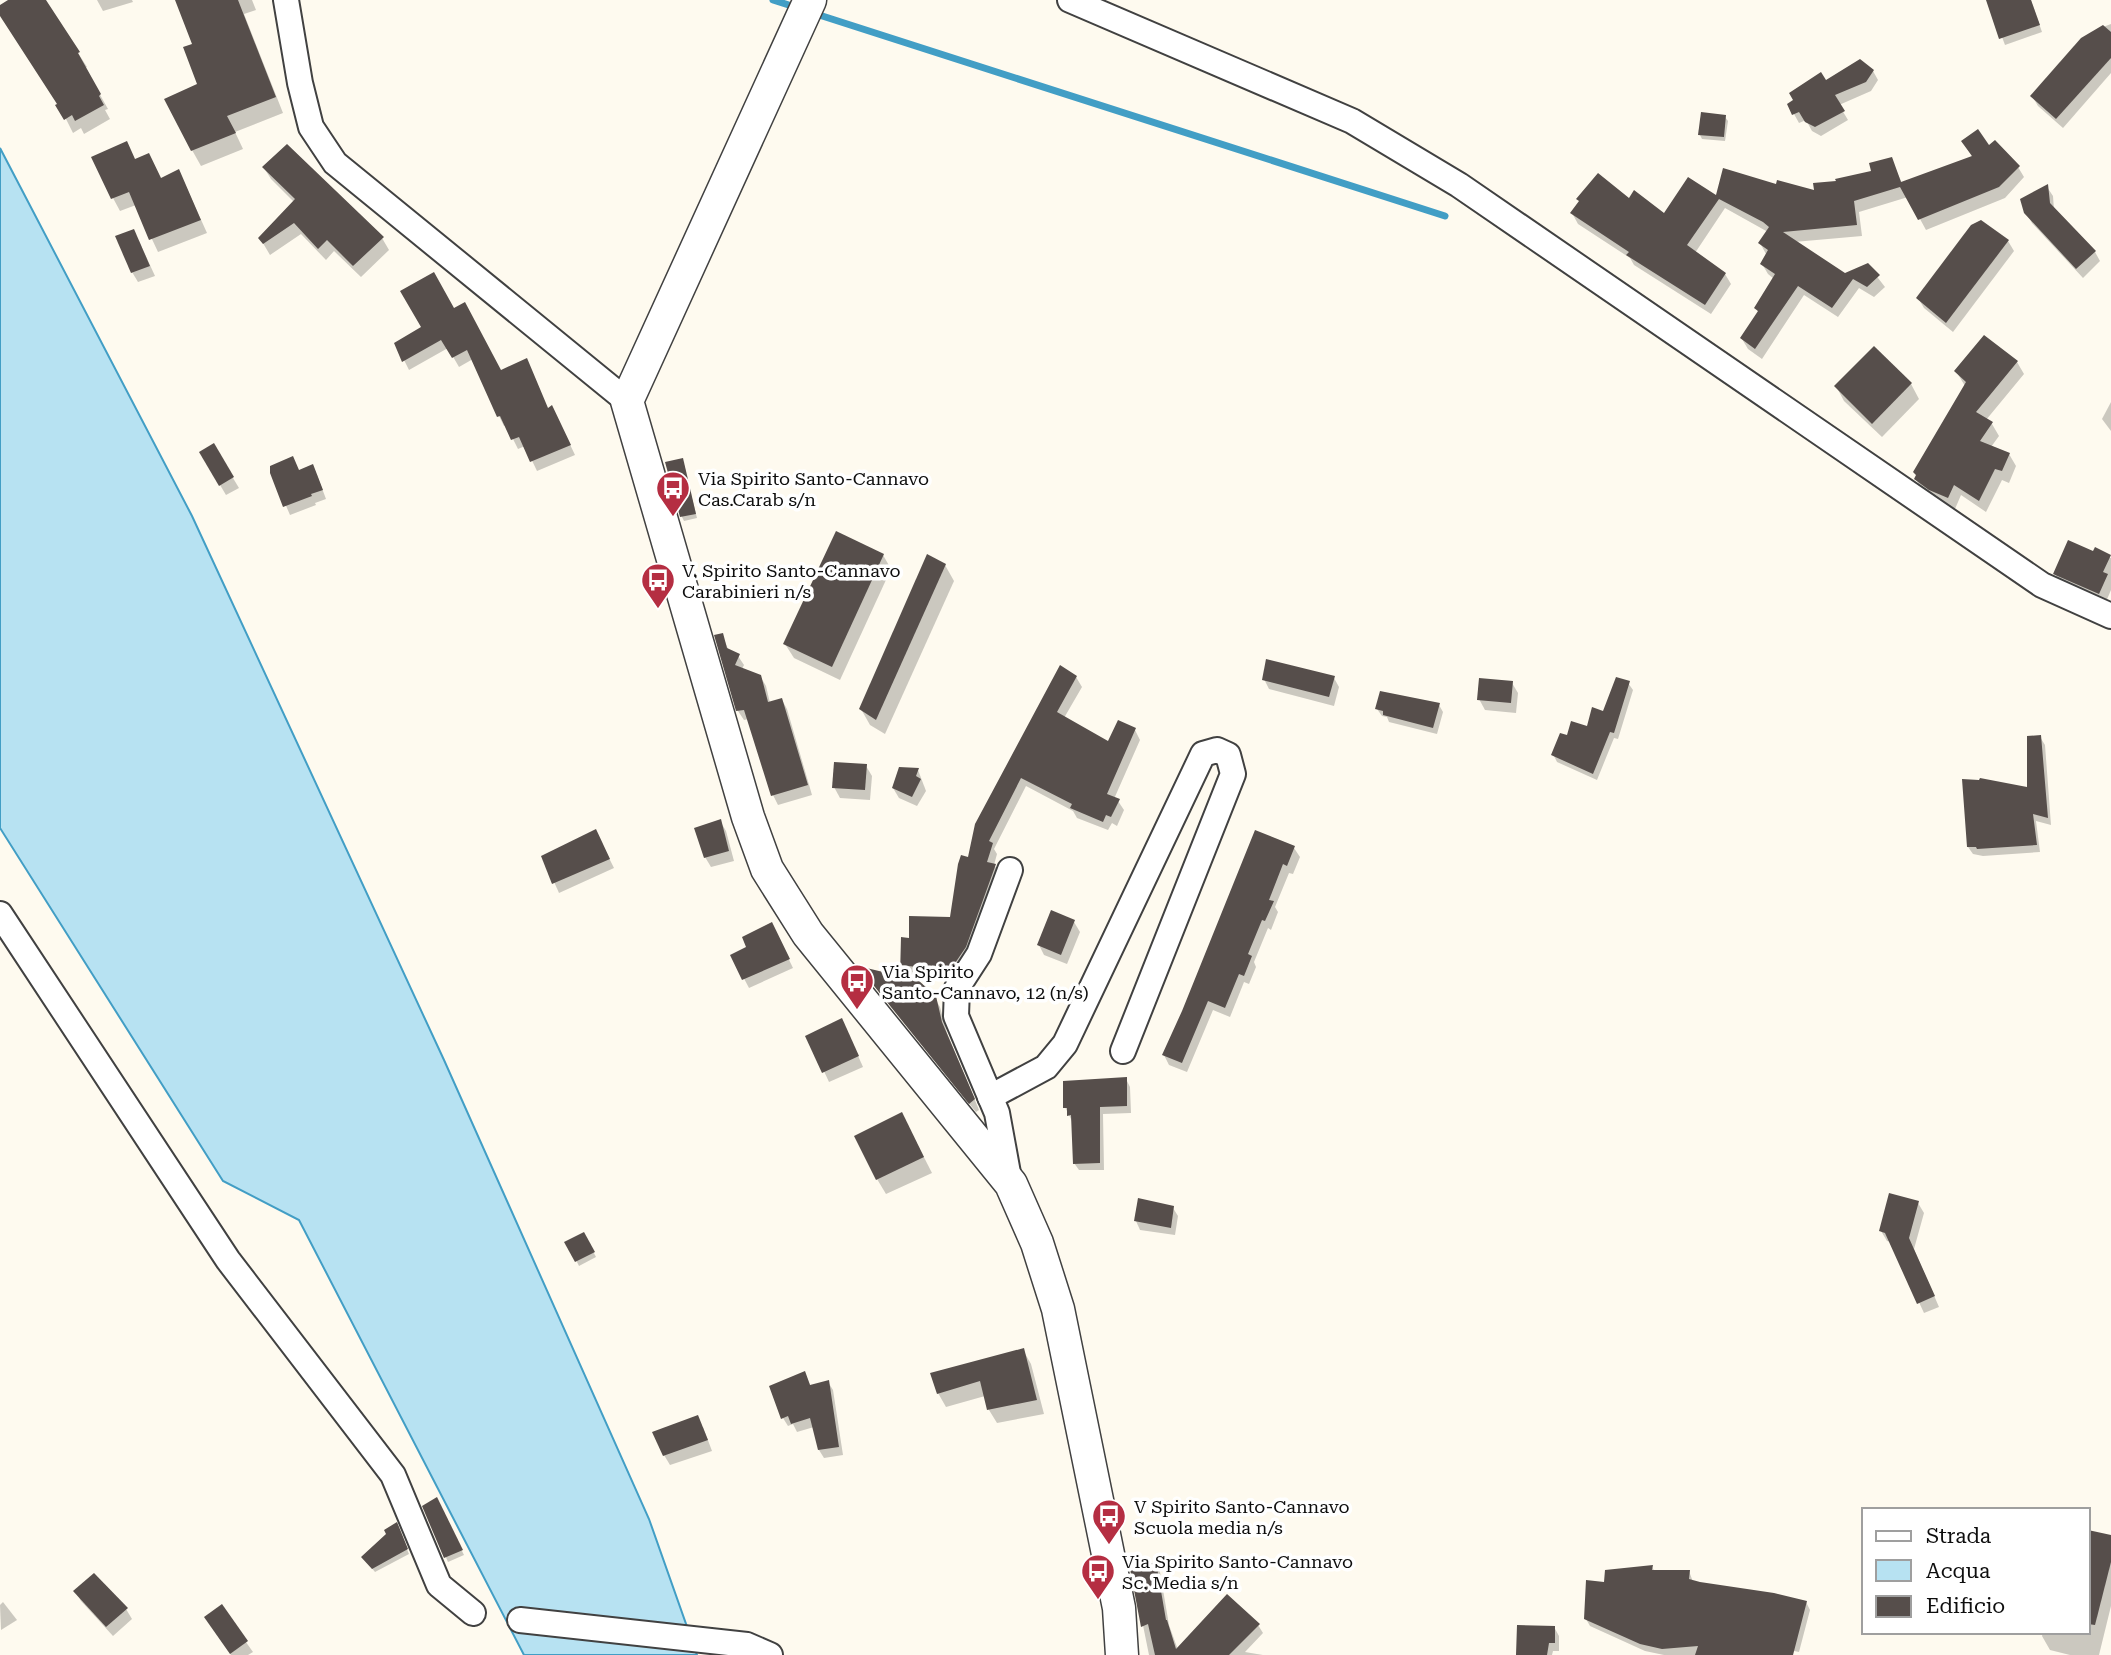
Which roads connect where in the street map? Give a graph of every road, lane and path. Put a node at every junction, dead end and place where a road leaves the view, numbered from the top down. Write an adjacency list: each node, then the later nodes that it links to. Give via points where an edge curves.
1 (286, 0): 4 (street, via 311,127 335,163)
2 (810, 0): 4 (street)
3 (1070, 0): 5 (street, via 1352,121 1460,186 2042,585)
4 (627, 401): 10 (street, via 767,869 845,982)
5 (2111, 616)
6 (1010, 870): 9 (street, via 979,954 957,988 956,1016)
7 (0, 914): 11 (street, via 228,1261 393,1475 439,1585)
8 (1123, 1051): 9 (street, via 1233,774 1228,755 1217,750 1203,754 1065,1044 1046,1067)
9 (990, 1097): 10 (street)
10 (1011, 1184): 14 (street, via 1037,1243 1058,1309 1119,1608)
11 (473, 1613)
12 (520, 1620): 13 (street, via 747,1645)
13 (770, 1655)
14 (1122, 1655)

